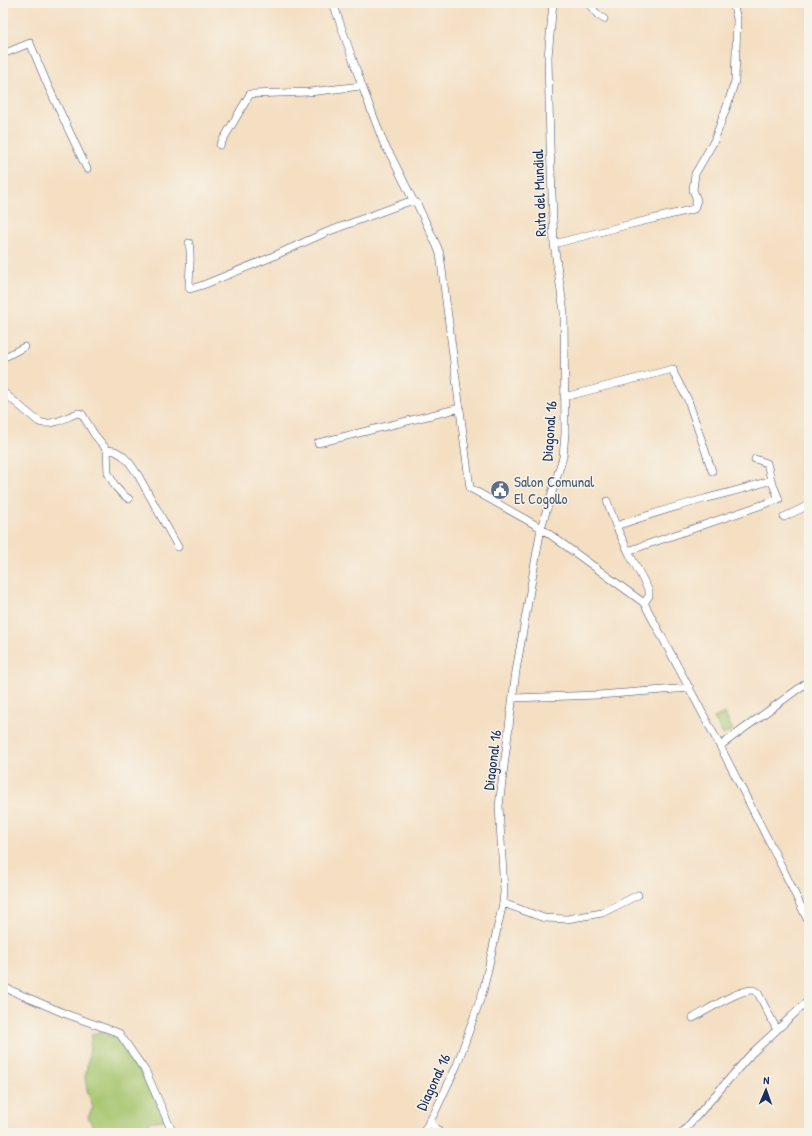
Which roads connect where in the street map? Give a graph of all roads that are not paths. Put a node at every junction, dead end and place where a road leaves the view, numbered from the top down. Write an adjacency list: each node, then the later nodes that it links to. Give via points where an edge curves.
1 (333, 3): 9 (street)
2 (549, 3): 6 (street)
3 (553, 3): 6 (street, Ruta del Mundial)
4 (588, 3): 7 (street)
5 (732, 3): 14 (street, via 737,19 734,81 714,141 695,174 692,190 697,200 694,210)
6 (551, 19): 14 (street, Ruta del Mundial, via 548,57)
7 (604, 19)
8 (3, 54): 11 (street, via 30,43)
9 (362, 86): 10 (street, via 309,92 250,94); 12 (street, via 384,144)
10 (220, 145)
11 (87, 169)
12 (413, 200): 13 (street, via 327,232 267,260 190,289); 20 (street, via 418,204 440,254)
13 (189, 243)
14 (554, 244): 17 (street, Ruta del Mundial, via 564,312)
15 (24, 347): 16 (street)
16 (3, 358)
17 (564, 382): 19 (street, Diagonal 16)
18 (3, 392): 22 (street, via 44,424 82,414)
19 (564, 397): 24 (street, via 673,369 688,400); 31 (street, Diagonal 16, via 563,457)
20 (460, 408): 21 (street); 31 (street, via 470,488)
21 (318, 443)
22 (107, 450): 26 (street, via 108,473 115,486); 32 (street, via 122,455 138,474)
23 (755, 459): 25 (street, via 768,463)
24 (712, 471)
25 (771, 480): 30 (street, via 649,514); 33 (street, via 779,499)
26 (129, 499)
27 (607, 501): 30 (street)
28 (809, 506): 29 (street)
29 (784, 517)
30 (616, 526): 33 (street)
31 (541, 528): 34 (street); 37 (street, Diagonal 16)
32 (178, 547)
33 (628, 551): 34 (street, via 649,591)
34 (644, 603): 36 (street)
35 (809, 681): 38 (street)
36 (690, 688): 37 (street); 38 (street)
37 (513, 698): 40 (street, Diagonal 16, via 499,806)
38 (720, 746): 41 (street)
39 (638, 895): 40 (street, via 602,913 567,919 544,918)
40 (503, 903): 46 (street, Diagonal 16, via 483,991 457,1065)
41 (809, 923)
42 (3, 987): 47 (street, via 119,1033 146,1072 171,1129)
43 (809, 1000): 45 (street)
44 (693, 1018): 45 (street, via 737,994 754,990)
45 (777, 1030): 50 (street, via 751,1054)
46 (429, 1121): 48 (street, Diagonal 16); 49 (street)
47 (176, 1133)
48 (423, 1133)
49 (440, 1133)
50 (683, 1133)

